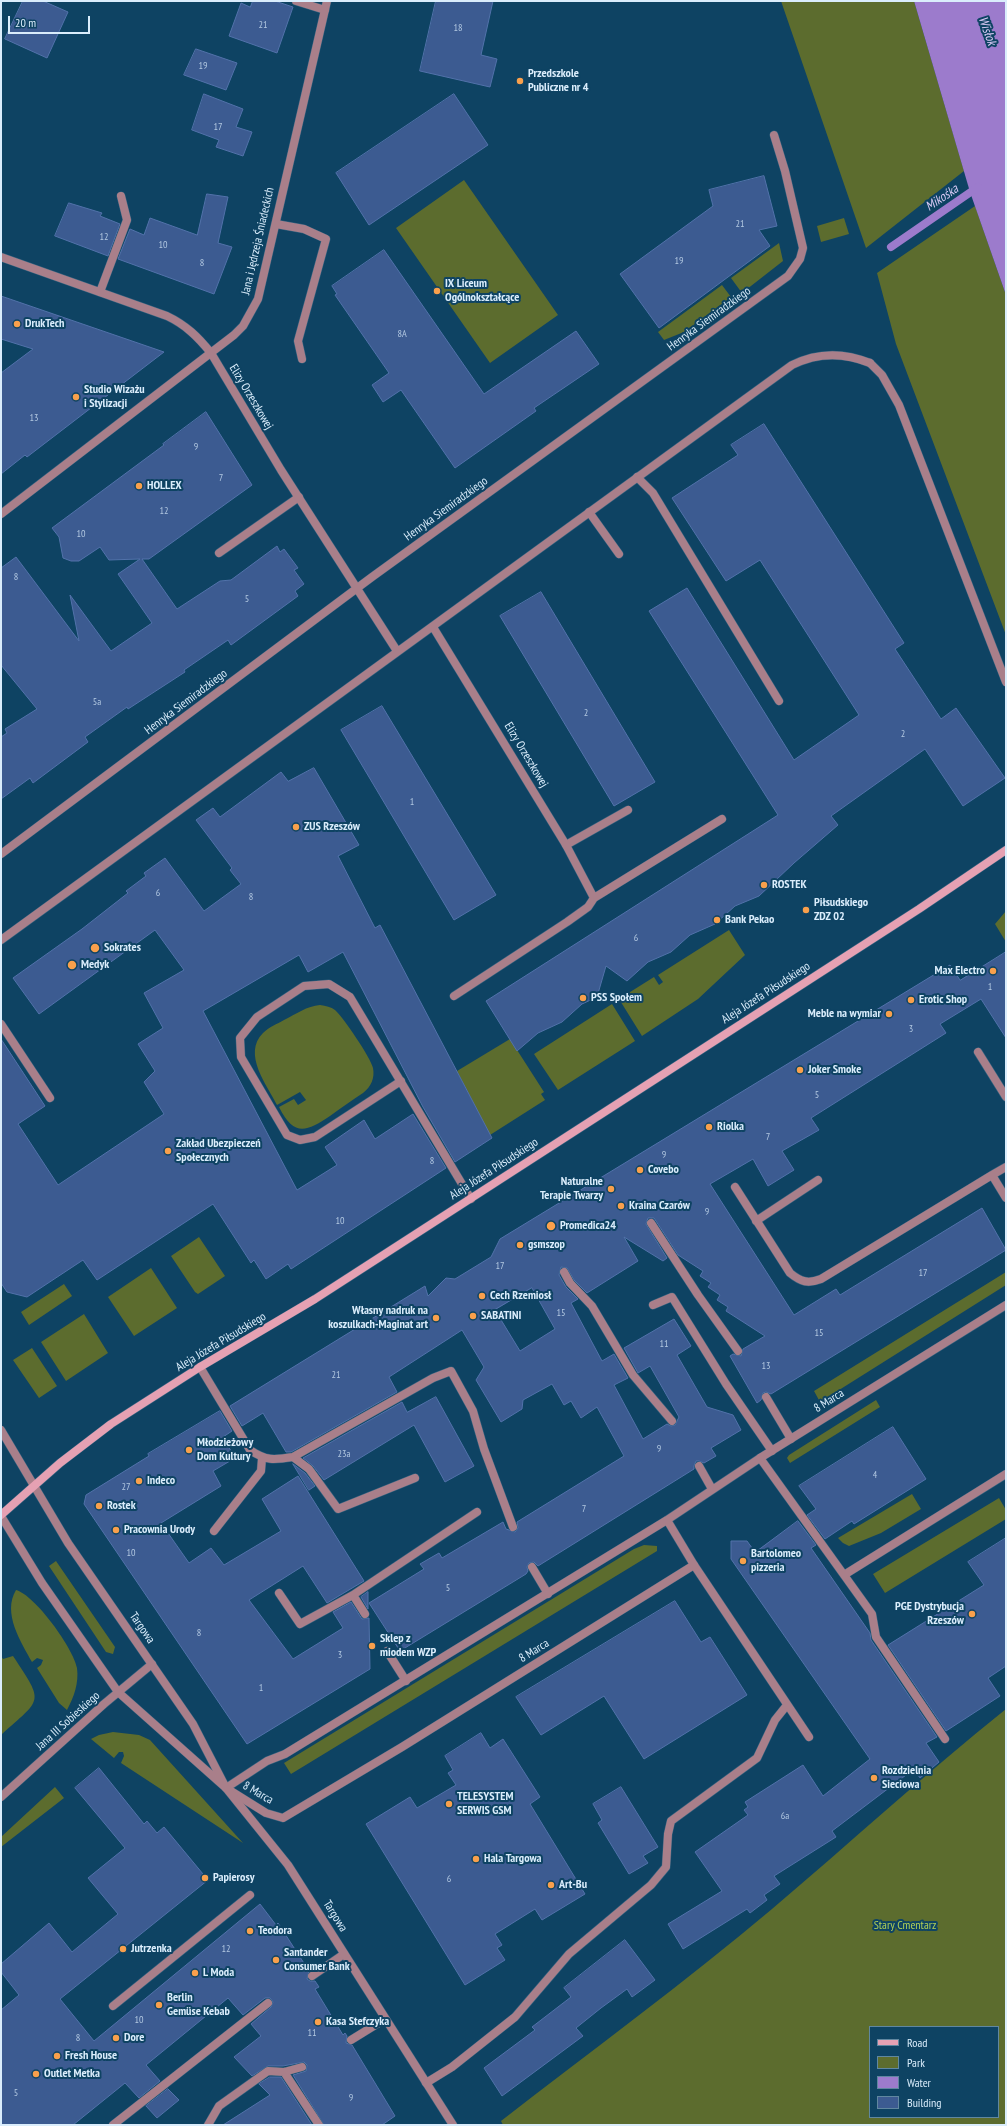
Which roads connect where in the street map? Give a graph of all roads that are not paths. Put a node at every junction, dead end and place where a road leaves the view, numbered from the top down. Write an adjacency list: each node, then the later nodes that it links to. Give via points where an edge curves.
1 (296, 1): 3 (street)
2 (327, 1): 3 (street, Jana i Jędrzeja Śniadeckich)
3 (325, 10): 6 (street, Jana i Jędrzeja Śniadeckich)
4 (774, 135): 17 (street, Henryka Siemiradzkiego, via 802,238 803,248 795,269 755,301)
5 (121, 196): 8 (street, via 127,220)
6 (276, 224): 9 (street, Jana i Jędrzeja Śniadeckich, via 258,299 250,316 234,335); 10 (street, via 304,230 326,239 298,341)
7 (1, 257): 8 (street, Elizy Orzeszkowej)
8 (100, 292): 9 (street, Elizy Orzeszkowej, via 184,324)
9 (211, 353): 12 (street, Elizy Orzeszkowej); 14 (street, Jana i Jędrzeja Śniadeckich)
10 (302, 359)
11 (637, 477): 13 (street); 20 (street, via 792,365 807,358 834,354 870,363 882,375 899,405); 21 (street, via 653,493)
12 (299, 497): 15 (street); 17 (street, Elizy Orzeszkowej)
13 (589, 512): 16 (street); 18 (street)
14 (1, 514)
15 (219, 553)
16 (619, 554)
17 (357, 589): 19 (street, Elizy Orzeszkowej); 26 (street, Henryka Siemiradzkiego)
18 (433, 627): 19 (street); 24 (street, Elizy Orzeszkowej)
19 (397, 651): 28 (street)
20 (1006, 682)
21 (779, 701)
22 (628, 810): 24 (street)
23 (722, 819): 27 (street)
24 (566, 844): 27 (street, Elizy Orzeszkowej)
25 (1006, 850): 40 (main road, Aleja Józefa Piłsudskiego)
26 (1, 854)
27 (594, 898): 29 (street, via 588,908)
28 (1, 940)
29 (454, 996)
30 (1, 1024): 34 (street)
31 (978, 1052): 33 (street)
32 (401, 1081): 32 (street, via 350,997 329,984 304,986 257,1018 240,1038 242,1057 283,1129 287,1135 300,1140 315,1137); 40 (street)
33 (1006, 1097)
34 (50, 1098)
35 (1006, 1167): 36 (street)
36 (992, 1175): 39 (street); 41 (street, via 814,1282 802,1282 790,1274)
37 (818, 1180): 41 (street)
38 (735, 1187): 41 (street)
39 (1006, 1198)
40 (471, 1199): 47 (main road, Aleja Józefa Piłsudskiego, via 315,1299)
41 (756, 1221)
42 (651, 1223): 46 (street)
43 (564, 1272): 49 (street, via 570,1283 592,1306 633,1375)
44 (653, 1305): 52 (street, via 672,1297 726,1384)
45 (1005, 1308): 51 (street, 8 Marca)
46 (738, 1351)
47 (200, 1367): 54 (street, via 250,1450); 59 (main road, Aleja Józefa Piłsudskiego, via 99,1433)
48 (766, 1397): 51 (street)
49 (672, 1421)
50 (1, 1430): 59 (street, Targowa)
51 (791, 1439): 52 (street, 8 Marca)
52 (772, 1451): 55 (street, 8 Marca)
53 (293, 1457): 54 (street, via 275,1460); 58 (street, via 309,1469 338,1510); 64 (street, via 433,1378 451,1371 473,1411)
54 (262, 1458): 65 (street, via 261,1471)
55 (760, 1458): 60 (street, 8 Marca); 68 (street)
56 (699, 1466): 60 (street)
57 (1006, 1474): 68 (street)
58 (415, 1478)
59 (33, 1485): 62 (main road, Aleja Józefa Piłsudskiego); 74 (street, Targowa, via 68,1543)
60 (712, 1490): 63 (street, 8 Marca)
61 (477, 1512): 71 (street)
62 (1, 1515): 76 (street, Targowa, via 42,1583)
63 (667, 1520): 66 (street); 70 (street, 8 Marca)
64 (513, 1527)
65 (214, 1531)
66 (694, 1564): 77 (street); 80 (street, 8 Marca, via 402,1747 283,1818 266,1813)
67 (532, 1567): 70 (street)
68 (844, 1575): 79 (street, via 872,1614 876,1637)
69 (279, 1593): 71 (street, via 300,1624)
70 (548, 1594): 75 (street, 8 Marca)
71 (353, 1595): 72 (street)
72 (364, 1614)
73 (387, 1650): 75 (street)
74 (152, 1664): 76 (street, Jana III Sobieskiego); 80 (street, Targowa, via 193,1724)
75 (406, 1681): 80 (street, 8 Marca, via 285,1754 267,1761)
76 (118, 1692): 80 (street, Targowa); 81 (street, Jana III Sobieskiego)
77 (788, 1705): 78 (street); 91 (street, via 775,1720 757,1758 670,1821 666,1867 651,1885 569,1954 515,2017 452,2067)
78 (809, 1737)
79 (945, 1738)
80 (226, 1788): 83 (street, Targowa, via 288,1865)
81 (1, 1797)
82 (250, 1895): 86 (street)
83 (344, 1954): 84 (street); 87 (street, Targowa)
84 (312, 1976)
85 (268, 2003): 92 (street)
86 (114, 2006)
87 (386, 2019): 88 (street); 91 (street, Targowa)
88 (351, 2040)
89 (302, 2067): 90 (street)
90 (284, 2072): 93 (street, via 268,2071 218,2106); 94 (street)
91 (426, 2083): 95 (street, Targowa)
92 (113, 2125)
93 (208, 2125)
94 (319, 2125)
95 (453, 2125)

